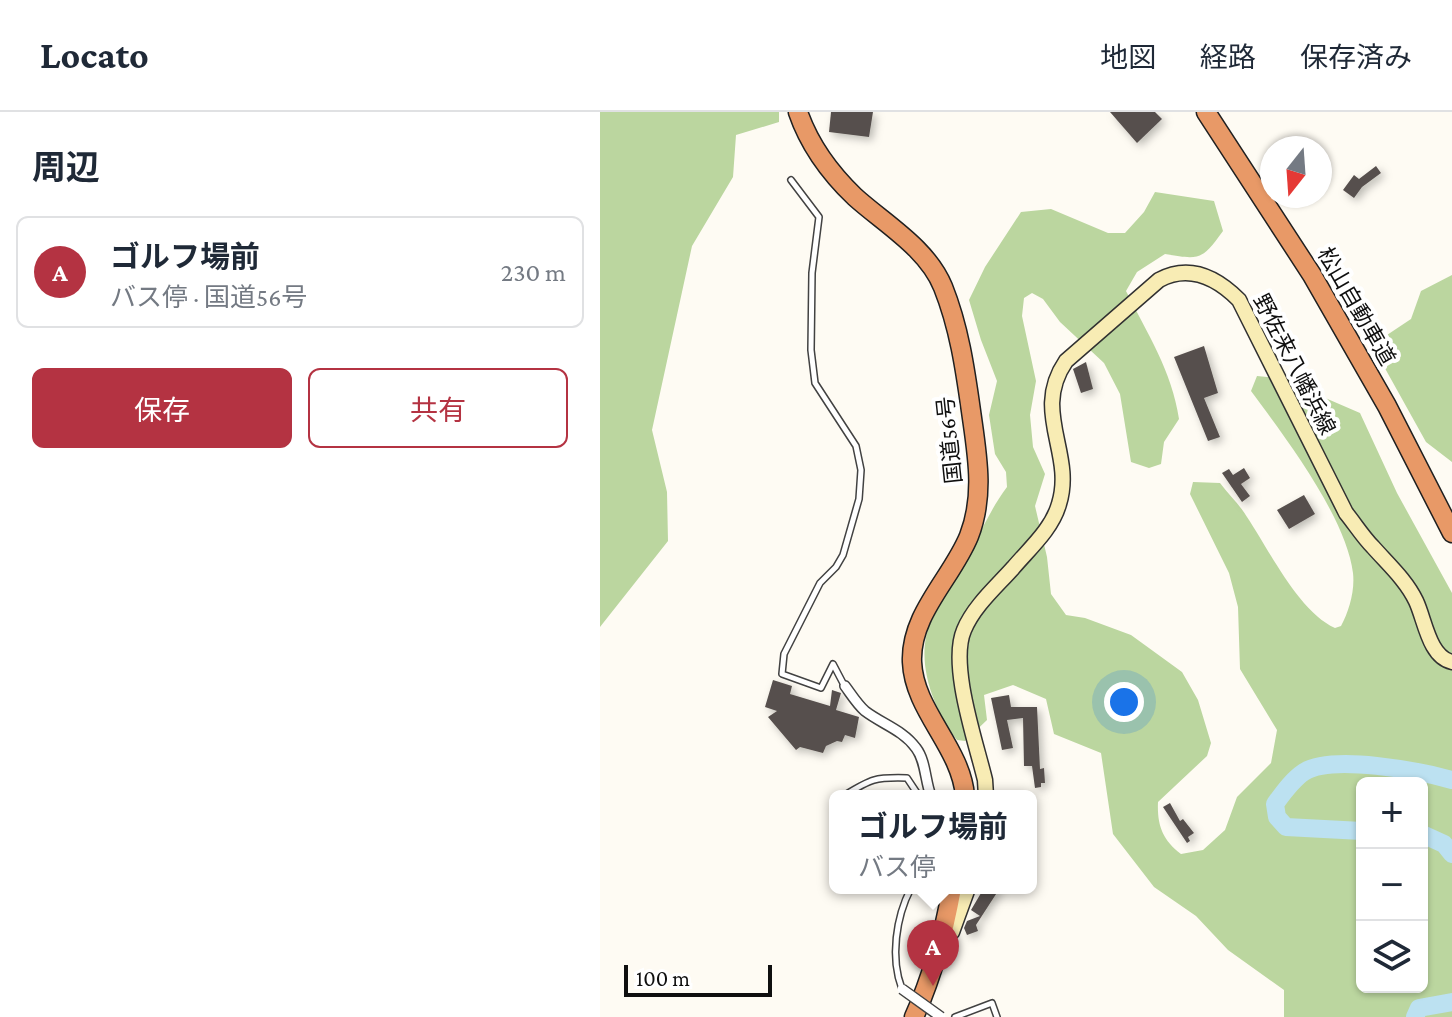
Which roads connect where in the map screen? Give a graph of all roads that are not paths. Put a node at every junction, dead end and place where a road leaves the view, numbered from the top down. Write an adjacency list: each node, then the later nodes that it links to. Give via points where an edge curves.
1 (798, 112): 10 (highway, 国道56号, via 825,163 924,258 954,314 980,473 977,512 915,635 912,662 916,686 958,766)
2 (1206, 112): 4 (highway, 松山自動車道, via 1312,275)
3 (791, 180): 6 (lane, via 819,217 812,273 815,383 856,446 861,470 859,499 843,555 805,611 784,654 782,674 821,688 833,664)
4 (1452, 533)
5 (1452, 662): 11 (main road, 野佐来八幡浜線, via 1437,653 1415,598 1346,513 1239,300 1209,277 1173,272 1066,361 1055,377 1051,404 1063,478 1054,518 977,608 959,648 958,669)
6 (845, 686): 9 (street, via 863,710 904,734 918,750)
7 (853, 790): 8 (lane, via 872,778 892,777 907,778)
8 (915, 790)
9 (928, 790)
10 (964, 790)
11 (986, 790)
12 (908, 894): 16 (lane, via 896,940)
13 (948, 894): 15 (highway)
14 (966, 894): 15 (main road, via 952,932)
15 (943, 940): 17 (highway)
16 (902, 989): 18 (street, bridge)
17 (914, 1017)
18 (941, 1017)
19 (955, 1017): 20 (lane, via 992,1003)
20 (997, 1017)

